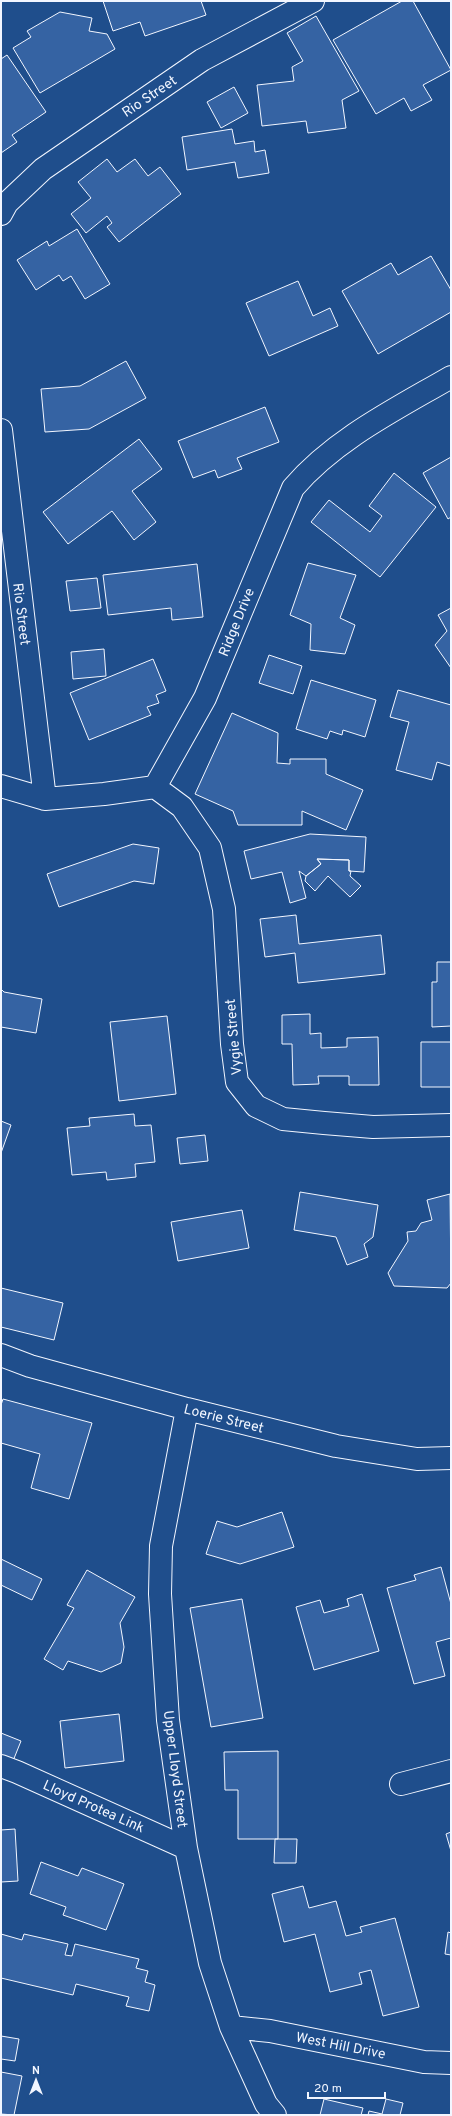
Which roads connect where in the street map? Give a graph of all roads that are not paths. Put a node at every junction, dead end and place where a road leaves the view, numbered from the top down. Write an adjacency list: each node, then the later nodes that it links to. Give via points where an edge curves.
1 (313, 1): 2 (street, Rio Street, via 195,64 43,169 7,204)
2 (1, 214)
3 (451, 377): 6 (street, Ridge Drive, via 338,446 309,468 293,488 205,698)
4 (1, 430): 7 (street, Rio Street)
5 (1, 786): 7 (street)
6 (155, 786): 7 (street, via 104,794); 8 (street, Vygie Street, via 182,807 210,848 224,909 232,1044 237,1082 256,1106 283,1119 374,1127)
7 (45, 798)
8 (451, 1126)
9 (1, 1355): 10 (street, Loerie Street, via 30,1366)
10 (187, 1409): 11 (street, Loerie Street, via 336,1446 417,1459); 15 (street, Upper Lloyd Street, via 161,1546 160,1594 168,1720)
11 (451, 1458)
12 (1, 1766): 15 (street, Lloyd Protea Link)
13 (451, 1771): 14 (street)
14 (400, 1784)
15 (186, 1848): 16 (street, Upper Lloyd Street, via 210,1963)
16 (231, 2027): 17 (street, West Hill Drive, via 270,2031 424,2062); 18 (street, Upper Lloyd Street, via 266,2104)
17 (451, 2063)
18 (275, 2115)

